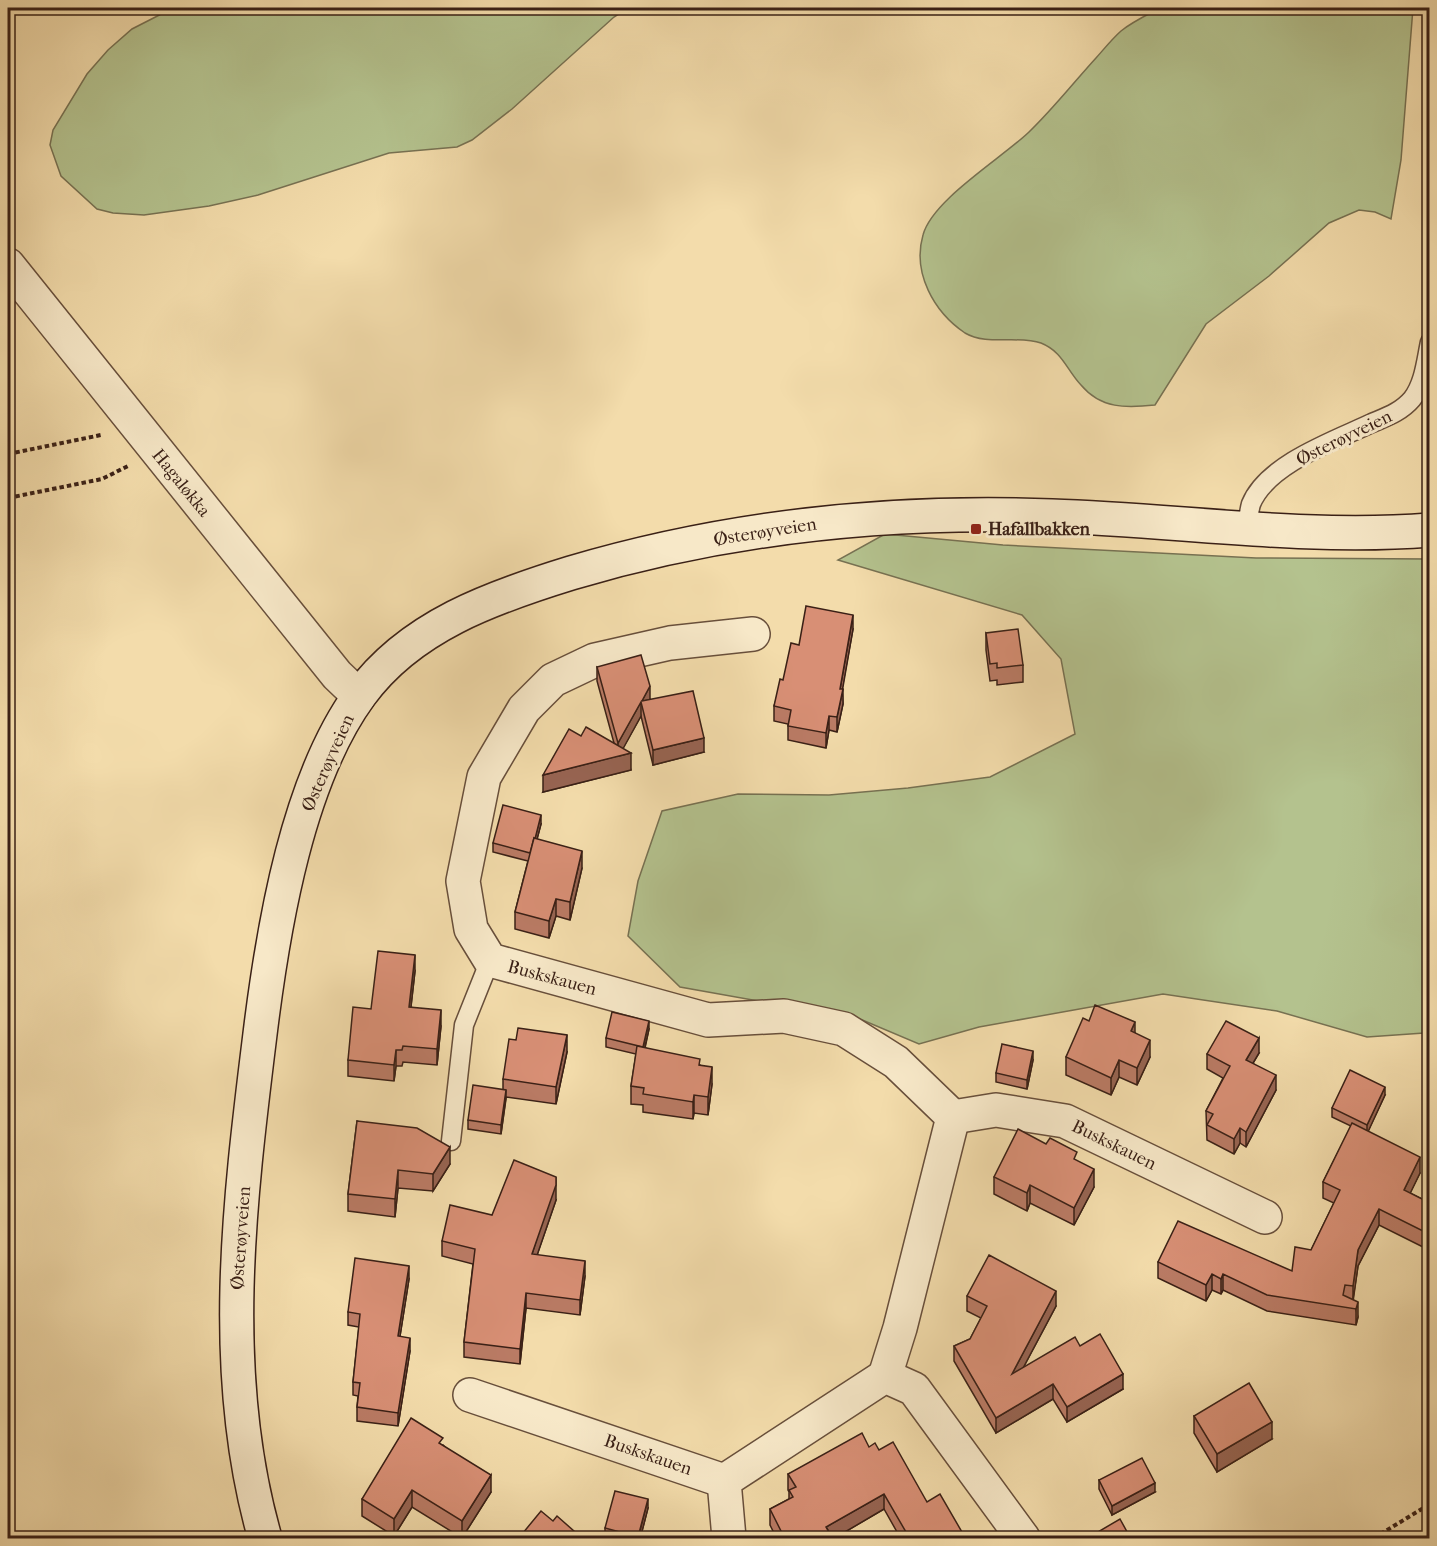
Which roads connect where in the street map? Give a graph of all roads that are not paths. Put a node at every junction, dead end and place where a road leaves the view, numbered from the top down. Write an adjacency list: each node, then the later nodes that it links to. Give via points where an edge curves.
1 (8, 266): 6 (street, Hagaløkka, via 337,675)
2 (1430, 342): 3 (lane, Østerøyveien, via 1422,379 1412,399 1399,411 1311,452 1280,471 1251,504)
3 (1247, 527): 4 (street, Østerøyveien, via 1384,533); 6 (street, Østerøyveien, via 1056,516 923,515 831,522 702,542 585,569 494,598 434,627 378,674)
4 (1430, 530)
5 (753, 634): 7 (street, Buskskauen, via 670,644 595,660 553,680 524,709 484,777 463,881 471,929)
6 (359, 696): 14 (street, Østerøyveien, via 322,767 295,848 268,973 252,1099 239,1232 235,1338 240,1411)
7 (490, 960): 8 (street, Buskskauen, via 708,1020 784,1017 843,1029 896,1062); 9 (lane, via 464,1025)
8 (953, 1117): 10 (street, Buskskauen, via 996,1110 1065,1121); 11 (street)
9 (451, 1141)
10 (1264, 1217)
11 (885, 1376): 13 (street); 16 (street, via 914,1389)
12 (470, 1395): 13 (street, Buskskauen)
13 (724, 1481): 15 (street)
14 (265, 1539)
15 (729, 1539)
16 (1023, 1539)

